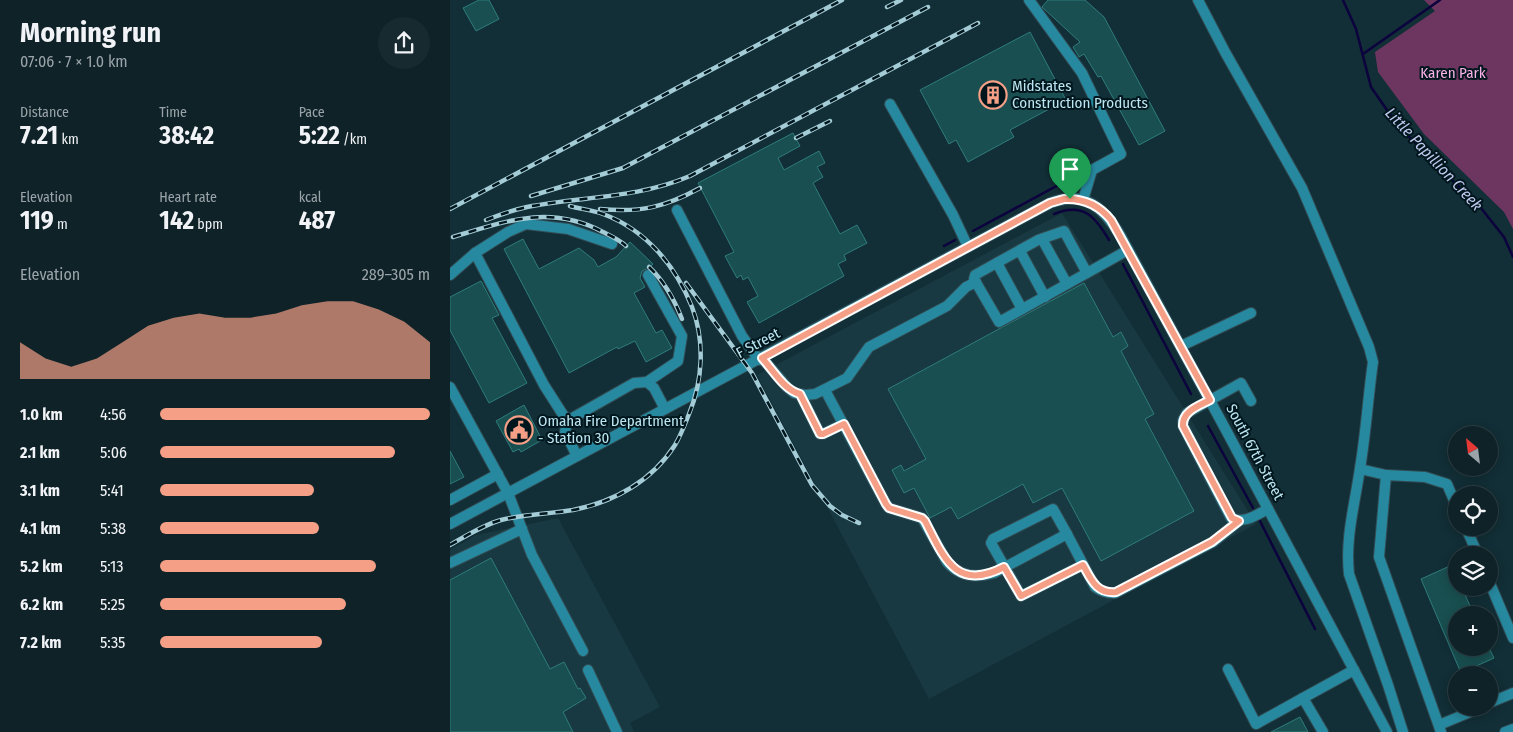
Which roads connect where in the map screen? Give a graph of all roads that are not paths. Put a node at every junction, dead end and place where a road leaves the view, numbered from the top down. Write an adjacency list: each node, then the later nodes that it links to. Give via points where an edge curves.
1 (1029, 0): 4 (street, via 1082,73 1121,154 1092,170)
2 (1198, 0): 33 (street, via 1302,188 1369,348 1373,362)
3 (890, 104): 8 (street)
4 (1083, 200): 8 (street, F Street, via 1064,199 1050,203); 9 (street, South 67th Street, via 1106,213)
5 (677, 210): 22 (street, via 742,336)
6 (1042, 239): 10 (street); 13 (street, via 1064,232); 17 (street)
7 (612, 244): 11 (street, via 568,229 526,224)
8 (968, 247): 22 (street, F Street)
9 (1128, 250): 13 (street); 21 (street, South 67th Street)
10 (1020, 251): 12 (street); 18 (street)
11 (475, 253): 14 (street); 30 (street, via 544,385)
12 (997, 263): 16 (street, via 975,275); 19 (street)
13 (1087, 274): 17 (street)
14 (450, 275)
15 (648, 275): 23 (street, via 682,336 678,361)
16 (976, 282): 19 (street, via 999,322); 25 (street, via 966,287 947,306 869,347 848,378)
17 (1067, 284): 18 (street)
18 (1045, 297): 19 (street)
19 (1022, 310)
20 (1251, 313): 21 (street)
21 (1181, 346): 27 (street, South 67th Street)
22 (761, 359): 26 (street, via 787,387); 29 (street, F Street)
23 (647, 382): 29 (street); 30 (street, via 634,383)
24 (450, 387): 34 (street)
25 (825, 390): 26 (street); 31 (street)
26 (800, 394): 31 (street, via 820,434)
27 (1210, 400): 28 (street, via 1241,383); 39 (street, South 67th Street); 40 (street, via 1187,413 1183,426 1232,518)
28 (1251, 401)
29 (665, 409): 32 (street, F Street)
30 (567, 421): 32 (street, via 565,432)
31 (844, 424): 46 (street, via 886,504 889,508 922,518 952,568 972,576 985,576)
32 (577, 456): 37 (street, F Street)
33 (1360, 469): 35 (street); 62 (street, via 1349,526 1349,574)
34 (498, 474): 37 (street); 38 (street)
35 (1386, 475): 36 (street, via 1426,477); 57 (street, via 1379,557)
36 (1448, 486)
37 (508, 493): 41 (street, F Street); 42 (street)
38 (450, 500)
39 (1268, 509): 40 (street); 52 (street, South 67th Street)
40 (1239, 521): 45 (street, via 1212,542 1116,592 1101,591 1096,587)
41 (450, 524)
42 (522, 529): 44 (street); 49 (street, via 532,555)
43 (1067, 534): 45 (street); 46 (street); 46 (street, via 1052,509 993,539 991,544)
44 (450, 563)
45 (1083, 565): 46 (street, via 1021,596)
46 (1004, 567)
47 (1495, 596): 48 (street)
48 (1513, 638)
49 (583, 651)
50 (1228, 669): 54 (street, via 1256,724)
51 (588, 670): 59 (street)
52 (1354, 670): 54 (street); 61 (street, South 67th Street)
53 (1513, 693): 55 (street)
54 (1302, 698): 60 (street)
55 (1498, 700)
56 (1465, 716): 57 (street)
57 (1440, 729)
58 (1513, 729): 63 (street)
59 (617, 732)
60 (1323, 732)
61 (1387, 732)
62 (1403, 732)
63 (1505, 732)

